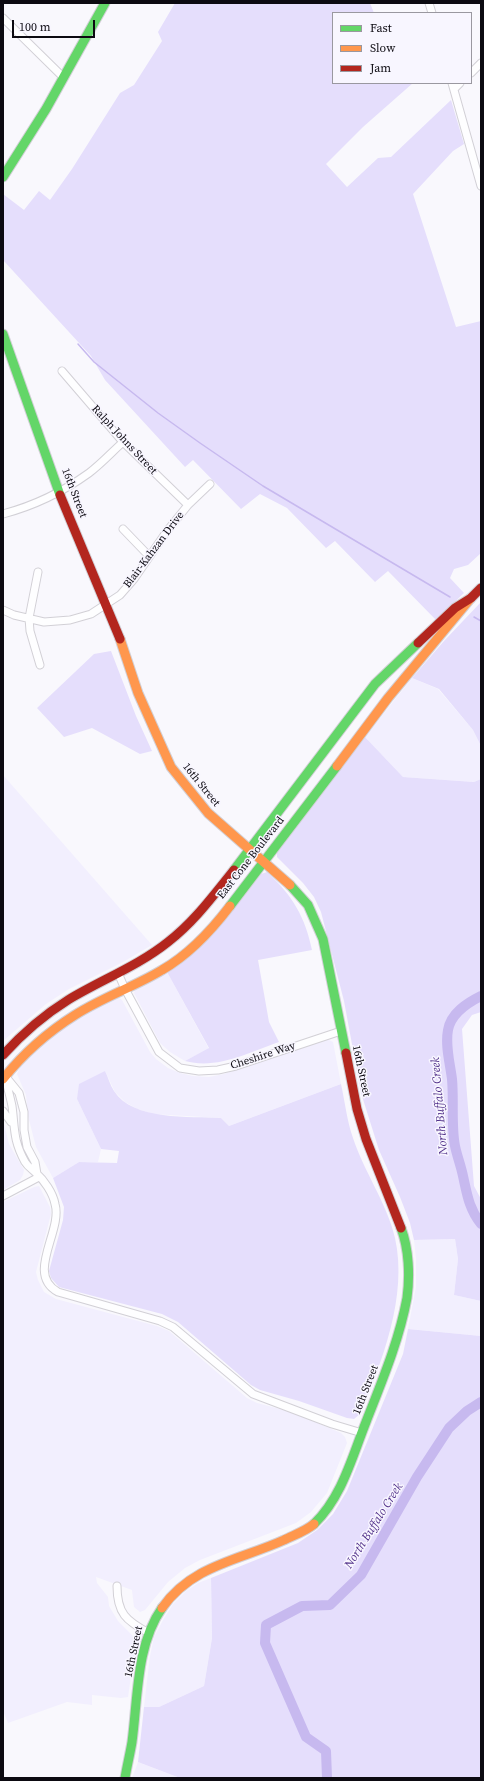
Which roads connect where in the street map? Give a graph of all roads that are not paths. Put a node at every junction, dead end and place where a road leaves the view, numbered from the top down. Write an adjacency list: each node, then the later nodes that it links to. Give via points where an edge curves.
1 (105, 3): 5 (street)
2 (3, 18): 5 (street)
3 (481, 63): 4 (street)
4 (472, 72)
5 (63, 77): 7 (street)
6 (453, 86): 8 (street)
7 (3, 176)
8 (481, 186)
9 (3, 334): 13 (street, 16th Street)
10 (62, 372): 11 (street, Ralph Johns Street)
11 (124, 442): 13 (street, via 90,472); 14 (street, Ralph Johns Street)
12 (210, 484): 14 (street, Blair-Kahzan Drive)
13 (59, 491): 15 (street); 21 (street, 16th Street)
14 (188, 506): 17 (street, Blair-Kahzan Drive)
15 (3, 514)
16 (123, 529): 17 (street)
17 (149, 556): 21 (street, Blair-Kahzan Drive, via 120,595)
18 (38, 572): 23 (street)
19 (481, 588): 20 (street, East Cone Boulevard)
20 (471, 598): 25 (street, East Cone Boulevard, via 455,608 375,684); 26 (street, East Cone Boulevard, via 388,698)
21 (105, 604): 23 (street, Blair-Kahzan Drive, via 91,614 70,620 44,622); 25 (street, 16th Street, via 138,693 171,767 208,813)
22 (3, 610): 23 (street, Blair-Kahzan Drive)
23 (29, 618): 24 (street)
24 (40, 665)
25 (251, 849): 26 (street, 16th Street); 27 (street, East Cone Boulevard, via 192,922 167,943)
26 (265, 861): 28 (street, East Cone Boulevard, via 198,944 163,970); 29 (street, 16th Street, via 282,875 308,905 323,939)
27 (118, 973): 28 (street, Cheshire Way); 30 (street, East Cone Boulevard, via 68,1000 45,1016)
28 (125, 989): 29 (street, Cheshire Way, via 159,1052 180,1068 199,1071 236,1066); 31 (street, East Cone Boulevard, via 76,1014 47,1034)
29 (341, 1030): 36 (street, 16th Street, via 359,1117 402,1231 408,1257 407,1296 396,1345)
30 (3, 1055)
31 (4, 1077): 33 (street, via 12,1106); 34 (street, via 19,1093 24,1112 27,1147)
32 (3, 1111): 33 (street)
33 (12, 1124): 34 (street, via 14,1136 26,1164)
34 (38, 1175): 35 (street); 36 (street, via 50,1190 57,1215 44,1269 50,1288 173,1327 253,1394)
35 (3, 1196)
36 (362, 1433): 38 (street, 16th Street, via 342,1484 322,1516 309,1528 203,1571 191,1579 169,1598 155,1618)
37 (117, 1586): 38 (street, via 119,1608 133,1625)
38 (149, 1633): 39 (street, 16th Street, via 141,1666)
39 (125, 1778)

